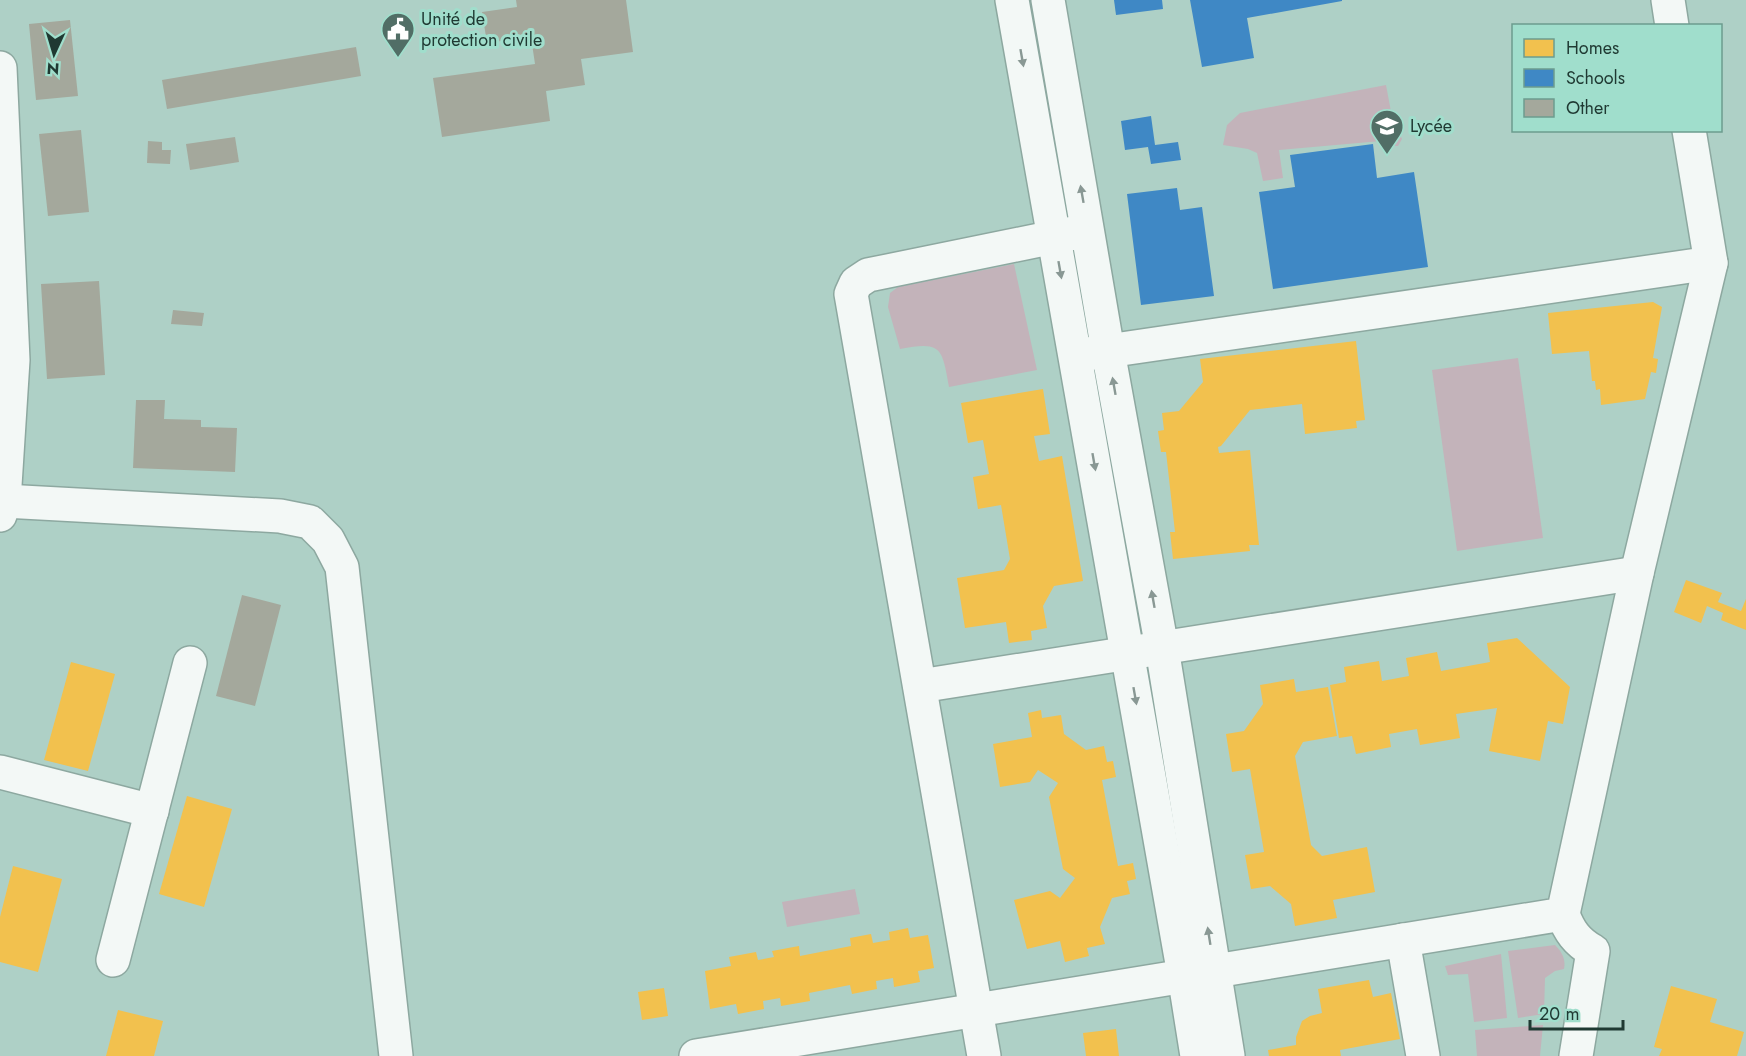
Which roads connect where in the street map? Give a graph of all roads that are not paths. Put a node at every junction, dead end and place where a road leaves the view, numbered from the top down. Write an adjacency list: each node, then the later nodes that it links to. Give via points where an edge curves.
1 (1012, 0): 8 (street, one-way to 8)
2 (1048, 0): 7 (street, one-way to 2)
3 (1668, 0): 4 (street)
4 (1672, 24)
5 (0, 68): 12 (street, via 13,360)
6 (1689, 132): 9 (street)
7 (1088, 230): 8 (street); 10 (street)
8 (1054, 236): 11 (street, one-way to 11); 17 (street, via 868,275 856,283 851,294)
9 (1711, 262): 10 (street); 13 (street)
10 (1108, 351): 11 (street); 14 (street, one-way to 10)
11 (1076, 356): 15 (street, one-way to 15)
12 (2, 508): 25 (street, via 280,516 310,522 328,540 342,567)
13 (1637, 573): 14 (street); 20 (street)
14 (1162, 648): 15 (street); 23 (street, one-way to 14)
15 (1128, 654): 17 (street); 23 (street, one-way to 23)
16 (190, 663): 19 (street)
17 (920, 686): 24 (street)
18 (0, 772): 19 (street)
19 (152, 811): 22 (street)
20 (1563, 914): 21 (street); 31 (street, via 1569,930 1593,951)
21 (1403, 940): 23 (street); 30 (street)
22 (113, 960)
23 (1199, 973): 24 (street); 28 (street); 29 (street)
24 (977, 1009): 26 (street); 27 (street)
25 (396, 1056)
26 (696, 1056)
27 (984, 1056)
28 (1197, 1056)
29 (1228, 1056)
30 (1423, 1056)
31 (1576, 1056)

